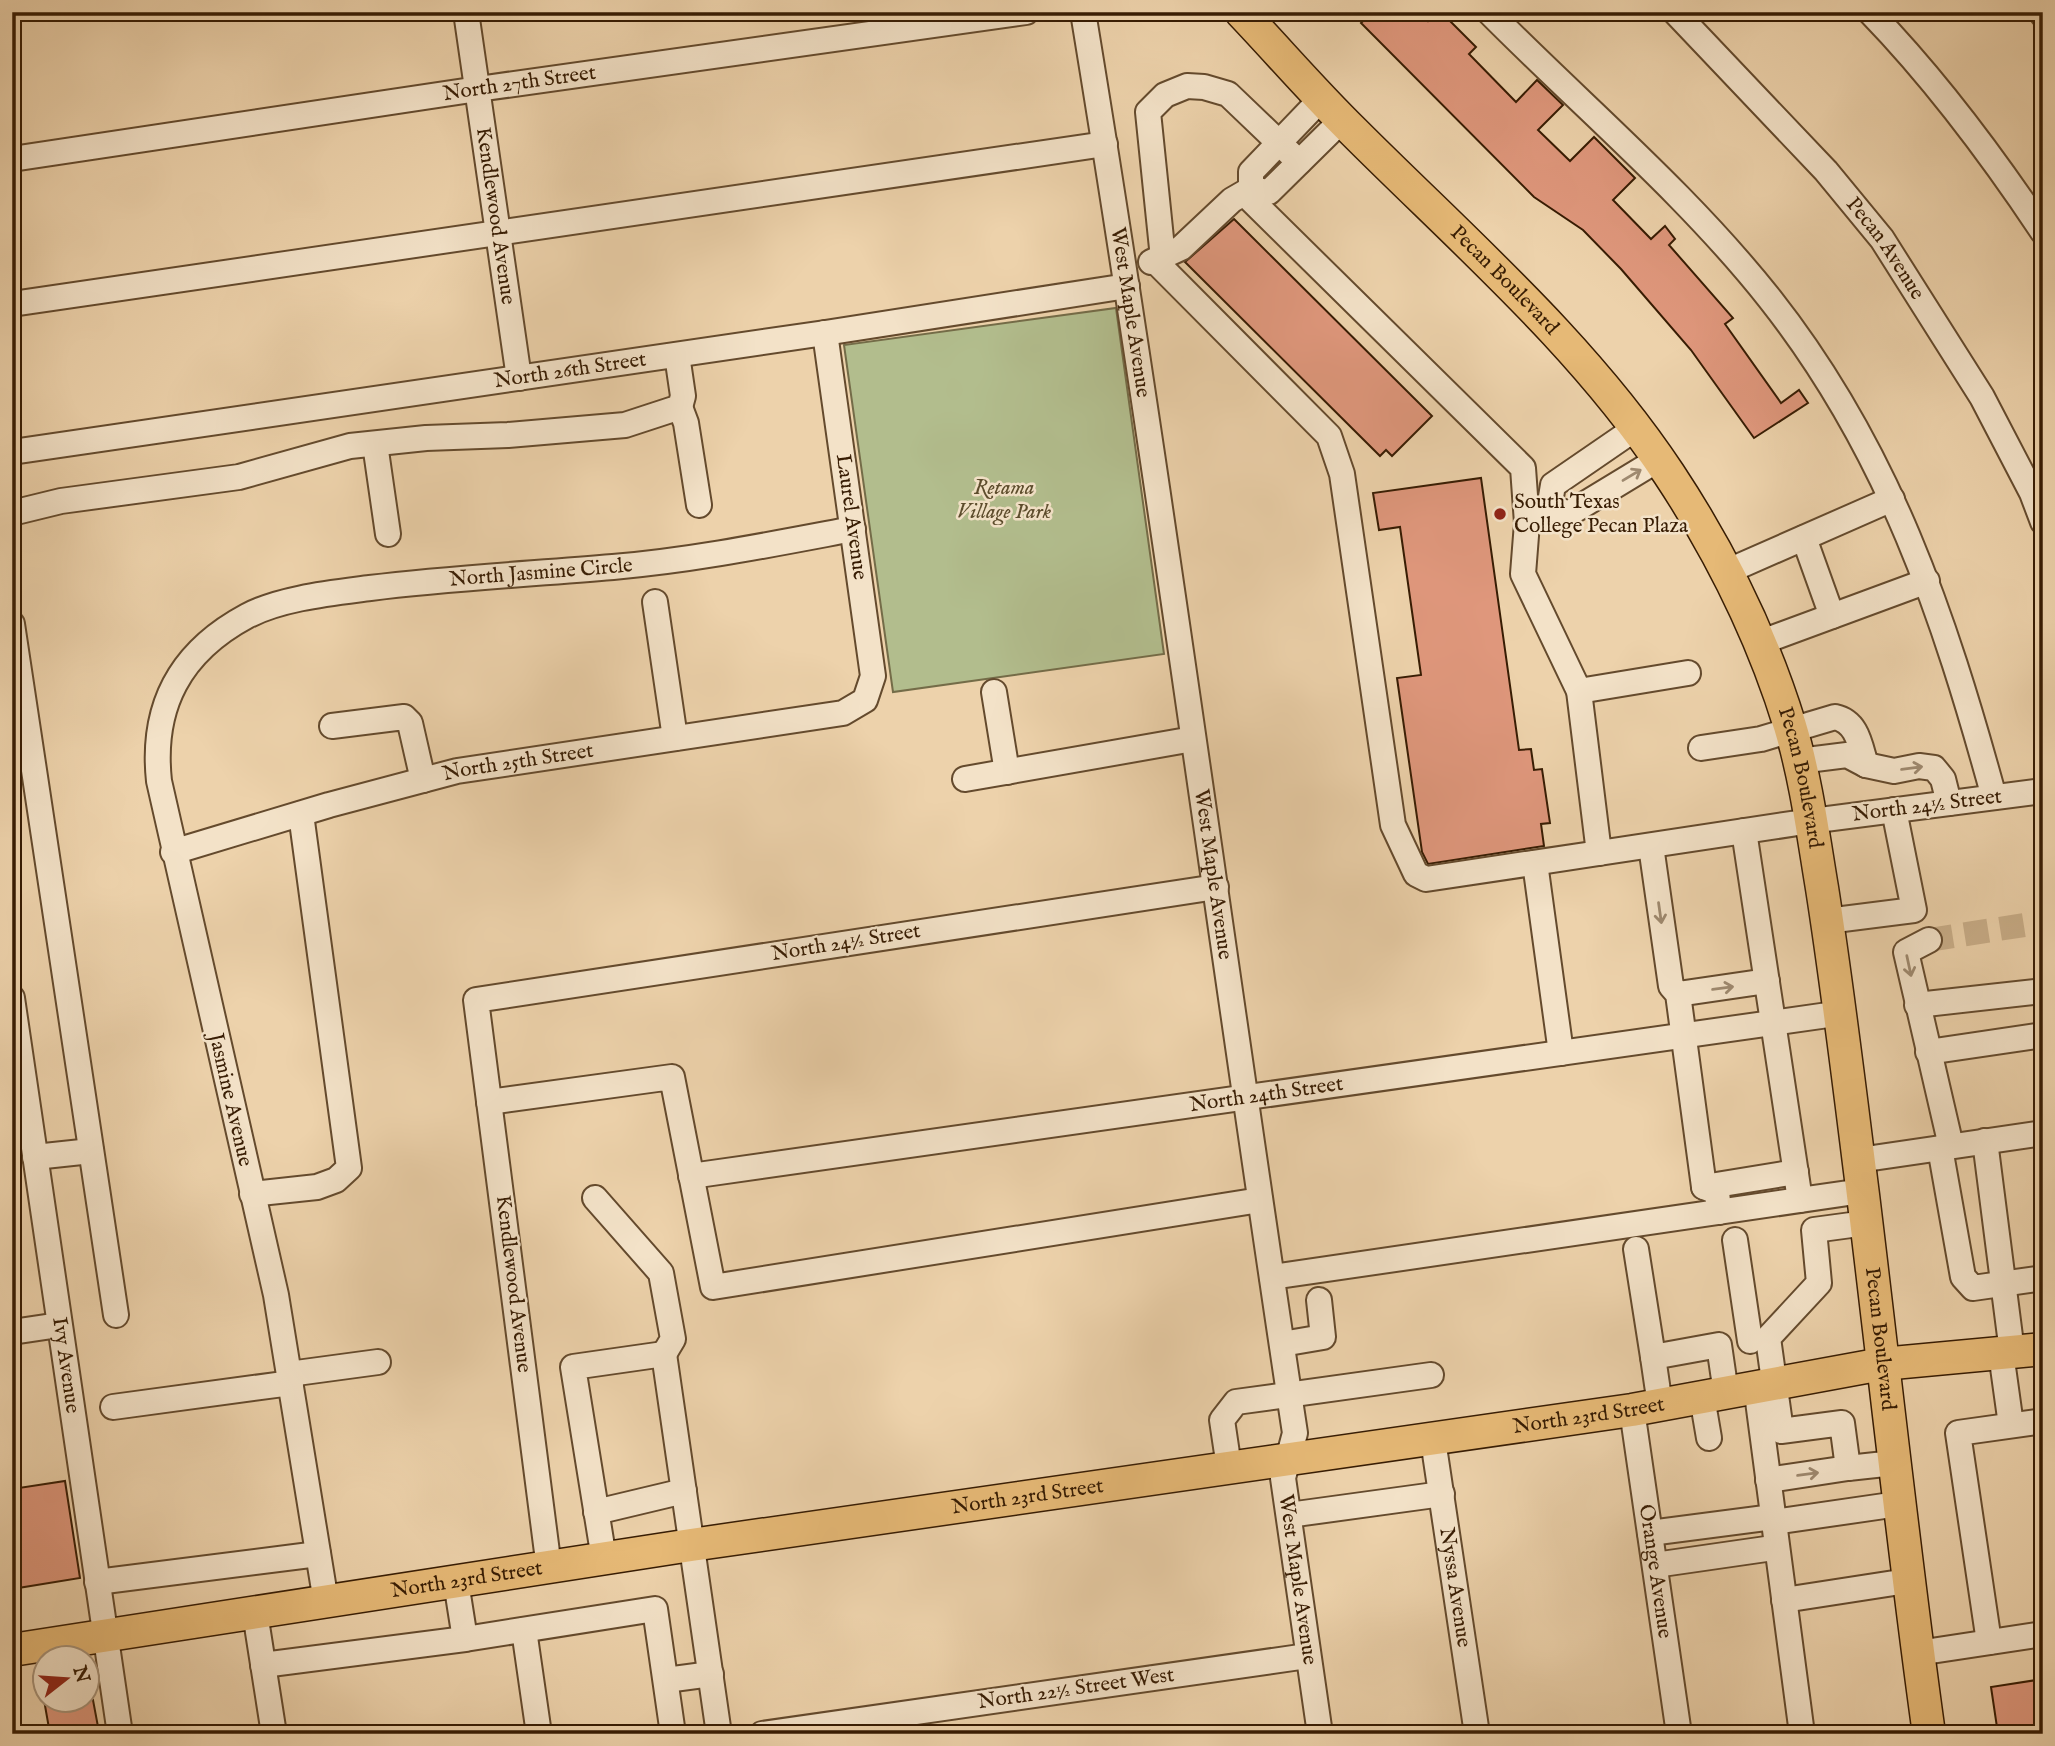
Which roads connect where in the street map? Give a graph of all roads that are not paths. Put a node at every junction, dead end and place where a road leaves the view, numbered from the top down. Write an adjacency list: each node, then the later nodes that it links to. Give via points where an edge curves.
1 (466, 12): 8 (street, Kendlewood Avenue)
2 (1026, 12): 8 (street, North 27th Street)
3 (1083, 12): 11 (street, West Maple Avenue)
4 (1241, 12): 9 (main road, Pecan Boulevard)
5 (1489, 12): 30 (street, via 1676,193 1770,299 1851,419)
6 (1675, 12): 34 (street, Pecan Avenue, via 1826,171 1882,239 1982,397)
7 (1870, 12): 15 (street, via 1936,86)
8 (478, 89): 12 (street, North 27th Street); 16 (street, Kendlewood Avenue)
9 (1332, 109): 10 (street); 13 (street); 24 (main road, Pecan Boulevard, via 1539,315)
10 (1279, 143): 13 (street); 14 (street, via 1251,172); 17 (street, via 1228,94 1203,87 1187,86 1165,95 1147,112)
11 (1105, 144): 16 (street); 18 (street, West Maple Avenue)
12 (12, 159)
13 (1299, 162): 14 (street, via 1269,192)
14 (1248, 192): 17 (street); 35 (street, via 1522,468)
15 (2043, 232)
16 (498, 233): 19 (street); 22 (street, Kendlewood Avenue)
17 (1160, 260): 18 (street, North 26th Street); 70 (street, North 24½ Street, via 1329,436 1342,474 1392,825 1416,874 1426,879)
18 (1126, 275): 20 (street, North 26th Street); 53 (street, West Maple Avenue)
19 (12, 304)
20 (825, 333): 21 (street, North 26th Street); 36 (street, Laurel Avenue)
21 (677, 355): 22 (street, North 26th Street); 23 (street, via 683,396)
22 (519, 378): 26 (street, North 26th Street)
23 (680, 407): 25 (street, via 625,425); 31 (street)
24 (1636, 428): 27 (main road, Pecan Boulevard); 28 (street)
25 (375, 444): 32 (street, via 317,454 239,477); 37 (street)
26 (12, 452)
27 (1658, 459): 29 (street, one-way to 27); 39 (main road, Pecan Boulevard)
28 (1585, 463): 29 (street); 33 (street, via 1553,485)
29 (1605, 492): 33 (street, via 1570,513)
30 (1892, 499): 38 (street); 40 (street)
31 (699, 505)
32 (14, 509)
33 (1549, 509): 35 (street)
34 (2043, 522)
35 (1527, 523): 47 (street, via 1523,574)
36 (853, 529): 44 (street, North Jasmine Circle, via 661,563 335,593 264,609); 49 (street, Laurel Avenue, via 873,676)
37 (388, 534)
38 (1804, 538): 39 (street); 42 (street)
39 (1726, 572): 45 (main road, Pecan Boulevard)
40 (1927, 581): 42 (street); 61 (street)
41 (656, 602): 52 (street)
42 (1832, 616): 45 (street)
43 (12, 624): 92 (street)
44 (232, 625): 68 (street, Jasmine Avenue, via 193,656 177,678 158,727 159,781)
45 (1759, 643): 51 (main road, Pecan Boulevard)
46 (1688, 673): 47 (street)
47 (1579, 691): 69 (street)
48 (994, 692): 57 (street)
49 (865, 700): 52 (street, North 25th Street, via 843,713)
50 (332, 726): 59 (street, via 404,717 410,723)
51 (1791, 730): 54 (street); 55 (main road, Pecan Boulevard); 56 (street, via 1835,717 1845,719 1856,732)
52 (674, 738): 59 (street, North 25th Street)
53 (1193, 739): 57 (street); 71 (street, West Maple Avenue)
54 (1701, 748)
55 (1799, 761): 56 (street, via 1847,755); 65 (main road, Pecan Boulevard)
56 (1866, 765): 62 (street, one-way to 62, via 1894,771 1934,768 1943,779)
57 (1007, 772): 58 (street)
58 (965, 779)
59 (423, 780): 64 (street, North 25th Street)
60 (2043, 791): 61 (street, North 24½ Street)
61 (1994, 797): 62 (street, North 24½ Street)
62 (1949, 803): 63 (street, North 24½ Street)
63 (1894, 810): 65 (street, North 24½ Street); 72 (street, via 1914,910)
64 (301, 814): 68 (street, North 25th Street); 99 (street, via 349,1168 336,1180 317,1187)
65 (1811, 821): 66 (street, North 24½ Street); 72 (main road, Pecan Boulevard)
66 (1744, 831): 67 (street, North 24½ Street); 74 (street)
67 (1651, 846): 69 (street, North 24½ Street); 76 (street, one-way to 76, via 1671,986)
68 (173, 852): 99 (street, Jasmine Avenue)
69 (1600, 853): 70 (street, North 24½ Street)
70 (1535, 863): 86 (street)
71 (1216, 887): 78 (street, North 24½ Street); 87 (street, West Maple Avenue)
72 (1827, 921): 80 (main road, Pecan Boulevard)
73 (1929, 940): 79 (street, one-way to 79, via 1906,953)
74 (1767, 981): 76 (street, one-way to 74); 81 (street)
75 (2043, 991): 79 (street)
76 (1678, 994): 83 (street)
77 (12, 998): 82 (street, Ivy Avenue)
78 (476, 1000): 88 (street, Kendlewood Avenue)
79 (1917, 1005): 85 (street)
80 (1842, 1013): 81 (street, North 24th Street); 94 (main road, Pecan Boulevard)
81 (1774, 1022): 83 (street, North 24th Street); 95 (street)
82 (14, 1027): 93 (street, Ivy Avenue)
83 (1684, 1035): 86 (street, North 24th Street); 97 (street)
84 (2043, 1035): 85 (street)
85 (1928, 1052): 91 (street)
86 (1561, 1053): 87 (street, North 24th Street)
87 (1244, 1098): 96 (street, North 24th Street); 101 (street, West Maple Avenue)
88 (489, 1102): 96 (street, via 672,1077); 151 (street, Kendlewood Avenue)
89 (2043, 1133): 90 (street)
90 (1985, 1141): 91 (street); 110 (street)
91 (1946, 1147): 94 (street); 110 (street, via 1964,1277 1973,1288)
92 (91, 1151): 93 (street); 112 (street)
93 (35, 1157): 113 (street, Ivy Avenue)
94 (1859, 1160): 98 (main road, Pecan Boulevard)
95 (1796, 1172): 97 (street); 102 (street)
96 (691, 1175): 101 (street, via 713,1287)
97 (1704, 1187): 103 (street, via 1717,1192)
98 (1862, 1191): 102 (street); 104 (main road, Pecan Boulevard)
99 (252, 1194): 124 (street, Jasmine Avenue)
100 (595, 1198): 119 (street, via 661,1273 673,1339)
101 (1260, 1200): 108 (street, West Maple Avenue)
102 (1800, 1200): 103 (street)
103 (1719, 1212): 108 (street)
104 (1866, 1223): 115 (street, via 1814,1230 1819,1283); 122 (main road, Pecan Boulevard)
105 (1735, 1240): 115 (street)
106 (1636, 1249): 120 (street, Orange Avenue)
107 (2043, 1271): 110 (street, via 2022,1274)
108 (1272, 1277): 116 (street, West Maple Avenue)
109 (2043, 1278): 110 (street)
110 (2004, 1284): 118 (street)
111 (1319, 1300): 116 (street, via 1324,1337)
112 (116, 1315)
113 (59, 1325): 114 (street); 152 (street, Ivy Avenue)
114 (12, 1332)
115 (1759, 1339): 117 (street); 125 (street)
116 (1282, 1344): 126 (street, West Maple Avenue)
117 (1719, 1345): 120 (street); 125 (street)
118 (2019, 1351): 122 (main road, North 23rd Street); 130 (street)
119 (664, 1354): 139 (street); 142 (street, via 573,1367)
120 (1653, 1357): 128 (street, Orange Avenue)
121 (378, 1362): 124 (street)
122 (1882, 1364): 125 (main road, North 23rd Street); 135 (main road, Pecan Boulevard)
123 (1431, 1375): 126 (street)
124 (290, 1379): 127 (street); 148 (street, Jasmine Avenue)
125 (1740, 1390): 128 (main road, North 23rd Street); 131 (street); 132 (street)
126 (1289, 1393): 134 (street, West Maple Avenue, via 1295,1433); 136 (street, via 1236,1402 1222,1420)
127 (113, 1407)
128 (1646, 1407): 133 (main road, North 23rd Street); 145 (street, Orange Avenue)
129 (2043, 1421): 130 (street)
130 (2011, 1426): 162 (street, via 1958,1433)
131 (1771, 1433): 137 (street, via 1842,1423); 138 (street)
132 (1709, 1438)
133 (1433, 1440): 134 (main road, North 23rd Street); 140 (street, Nyssa Avenue)
134 (1288, 1458): 136 (main road, North 23rd Street); 143 (street, West Maple Avenue, via 1283,1478)
135 (1894, 1463): 137 (street); 141 (main road, Pecan Boulevard)
136 (1229, 1467): 146 (main road, North 23rd Street)
137 (1848, 1468): 138 (street, one-way to 137)
138 (1768, 1480): 144 (street)
139 (684, 1491): 142 (street); 146 (street)
140 (1441, 1494): 143 (street); 176 (street, Nyssa Avenue)
141 (1898, 1504): 144 (street); 153 (main road, Pecan Boulevard)
142 (596, 1512): 149 (street)
143 (1289, 1515): 165 (street, West Maple Avenue)
144 (1773, 1520): 145 (street); 155 (street)
145 (1650, 1533): 150 (street, Orange Avenue)
146 (691, 1545): 149 (main road, North 23rd Street); 167 (street)
147 (1766, 1549): 150 (street)
148 (318, 1554): 152 (street); 156 (street, Jasmine Avenue)
149 (604, 1559): 151 (main road, North 23rd Street)
150 (1655, 1565): 177 (street, Orange Avenue)
151 (550, 1568): 154 (main road, North 23rd Street)
152 (97, 1581): 160 (street, Ivy Avenue)
153 (1908, 1581): 155 (street); 164 (main road, Pecan Boulevard)
154 (456, 1582): 156 (main road, North 23rd Street); 161 (street)
155 (1784, 1601): 178 (street)
156 (326, 1602): 157 (main road, North 23rd Street)
157 (255, 1613): 160 (main road, North 23rd Street); 166 (street)
158 (524, 1630): 161 (street); 168 (street, via 655,1609); 171 (street)
159 (2043, 1634): 162 (street)
160 (105, 1636): 163 (main road, North 23rd Street); 169 (street, Ivy Avenue)
161 (465, 1639): 166 (street)
162 (1989, 1642): 164 (street)
163 (12, 1650)
164 (1918, 1653): 179 (main road, Pecan Boulevard)
165 (1307, 1656): 174 (street, North 22½ Street West); 175 (street, West Maple Avenue)
166 (263, 1665): 170 (street)
167 (710, 1674): 168 (street); 173 (street)
168 (666, 1680): 172 (street)
169 (120, 1734)
170 (274, 1734)
171 (539, 1734)
172 (673, 1734)
173 (719, 1734)
174 (762, 1734)
175 (1320, 1734)
176 (1477, 1734)
177 (1679, 1734)
178 (1802, 1734)
179 (1929, 1734)

